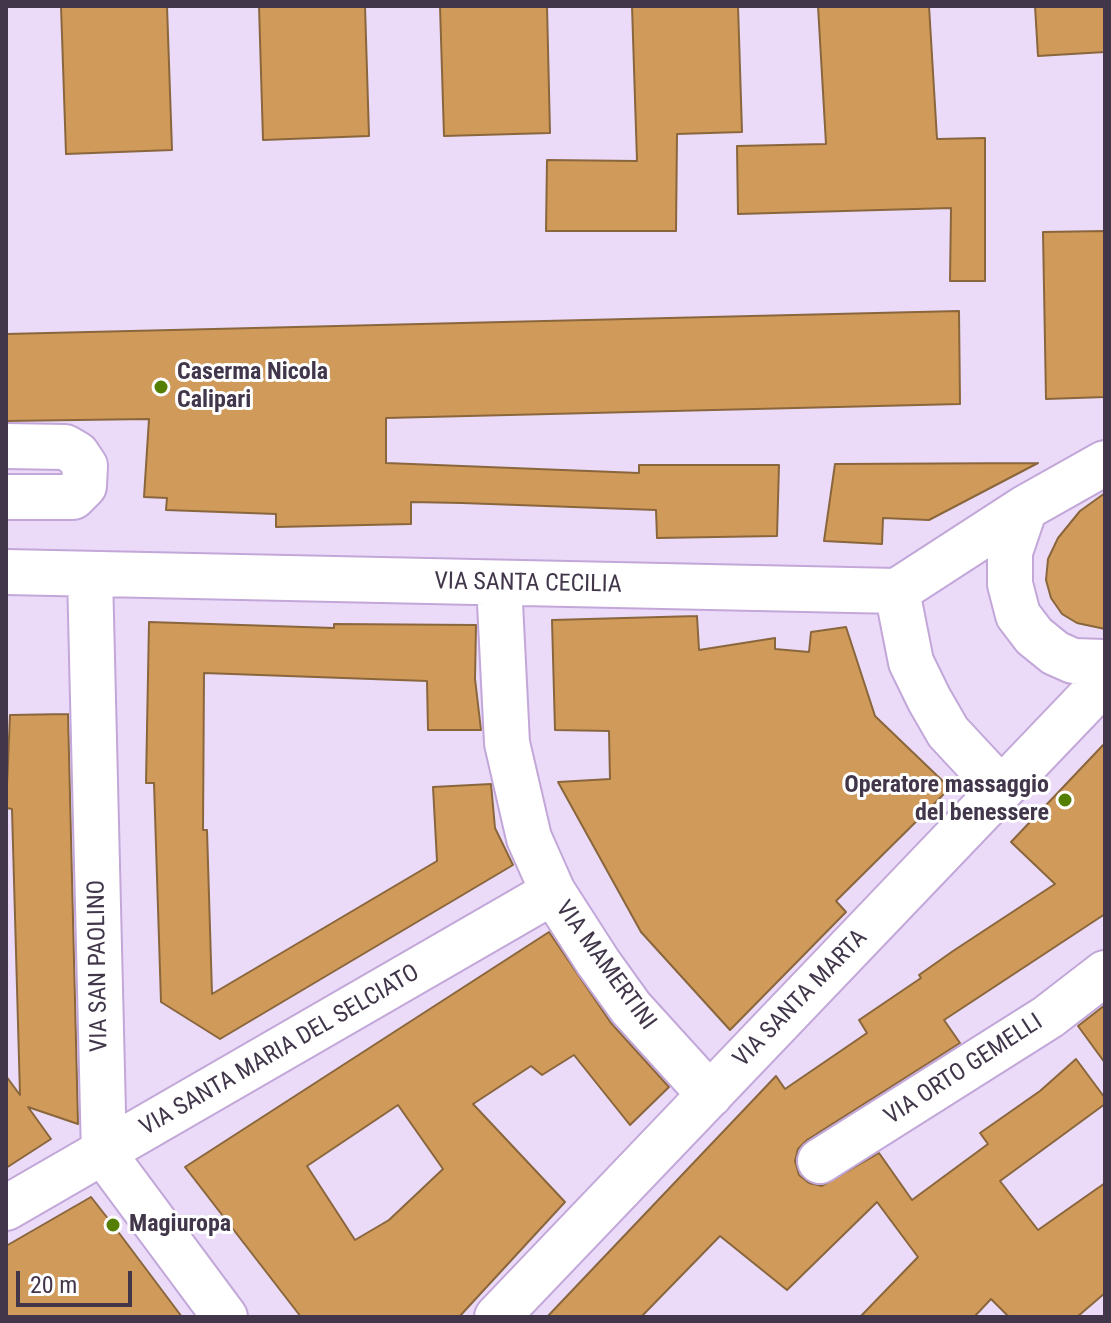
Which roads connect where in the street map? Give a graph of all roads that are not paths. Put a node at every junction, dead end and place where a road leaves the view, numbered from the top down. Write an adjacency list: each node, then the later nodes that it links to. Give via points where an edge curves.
1 (6, 446): 3 (street, via 65,447 85,466 84,486 73,497)
2 (1105, 463): 4 (street)
3 (6, 497)
4 (1025, 508): 8 (street); 9 (street, via 1010,552 1010,584 1018,615 1055,653 1073,661)
5 (6, 572): 6 (street, VIA SANTA CECILIA)
6 (90, 575): 7 (street, VIA SANTA CECILIA); 15 (street, VIA SAN PAOLINO)
7 (499, 583): 8 (street, VIA SANTA CECILIA); 12 (street, VIA MAMERTINI, via 507,743 529,838)
8 (897, 591): 11 (street, via 911,662 929,699 948,732)
9 (1105, 662)
10 (1105, 681): 11 (street, VIA SANTA MARTA)
11 (1001, 789): 14 (street, VIA SANTA MARTA)
12 (553, 892): 14 (street, VIA MAMERTINI, via 631,1008); 15 (street, VIA SANTA MARIA DEL SELCIATO)
13 (1105, 973): 16 (street, VIA ORTO GEMELLI, via 1048,1017)
14 (710, 1095): 19 (street, VIA SANTA MARTA)
15 (104, 1154): 17 (street, VIA SANTA MARIA DEL SELCIATO); 18 (street)
16 (820, 1161)
17 (6, 1208)
18 (225, 1317)
19 (497, 1317)

